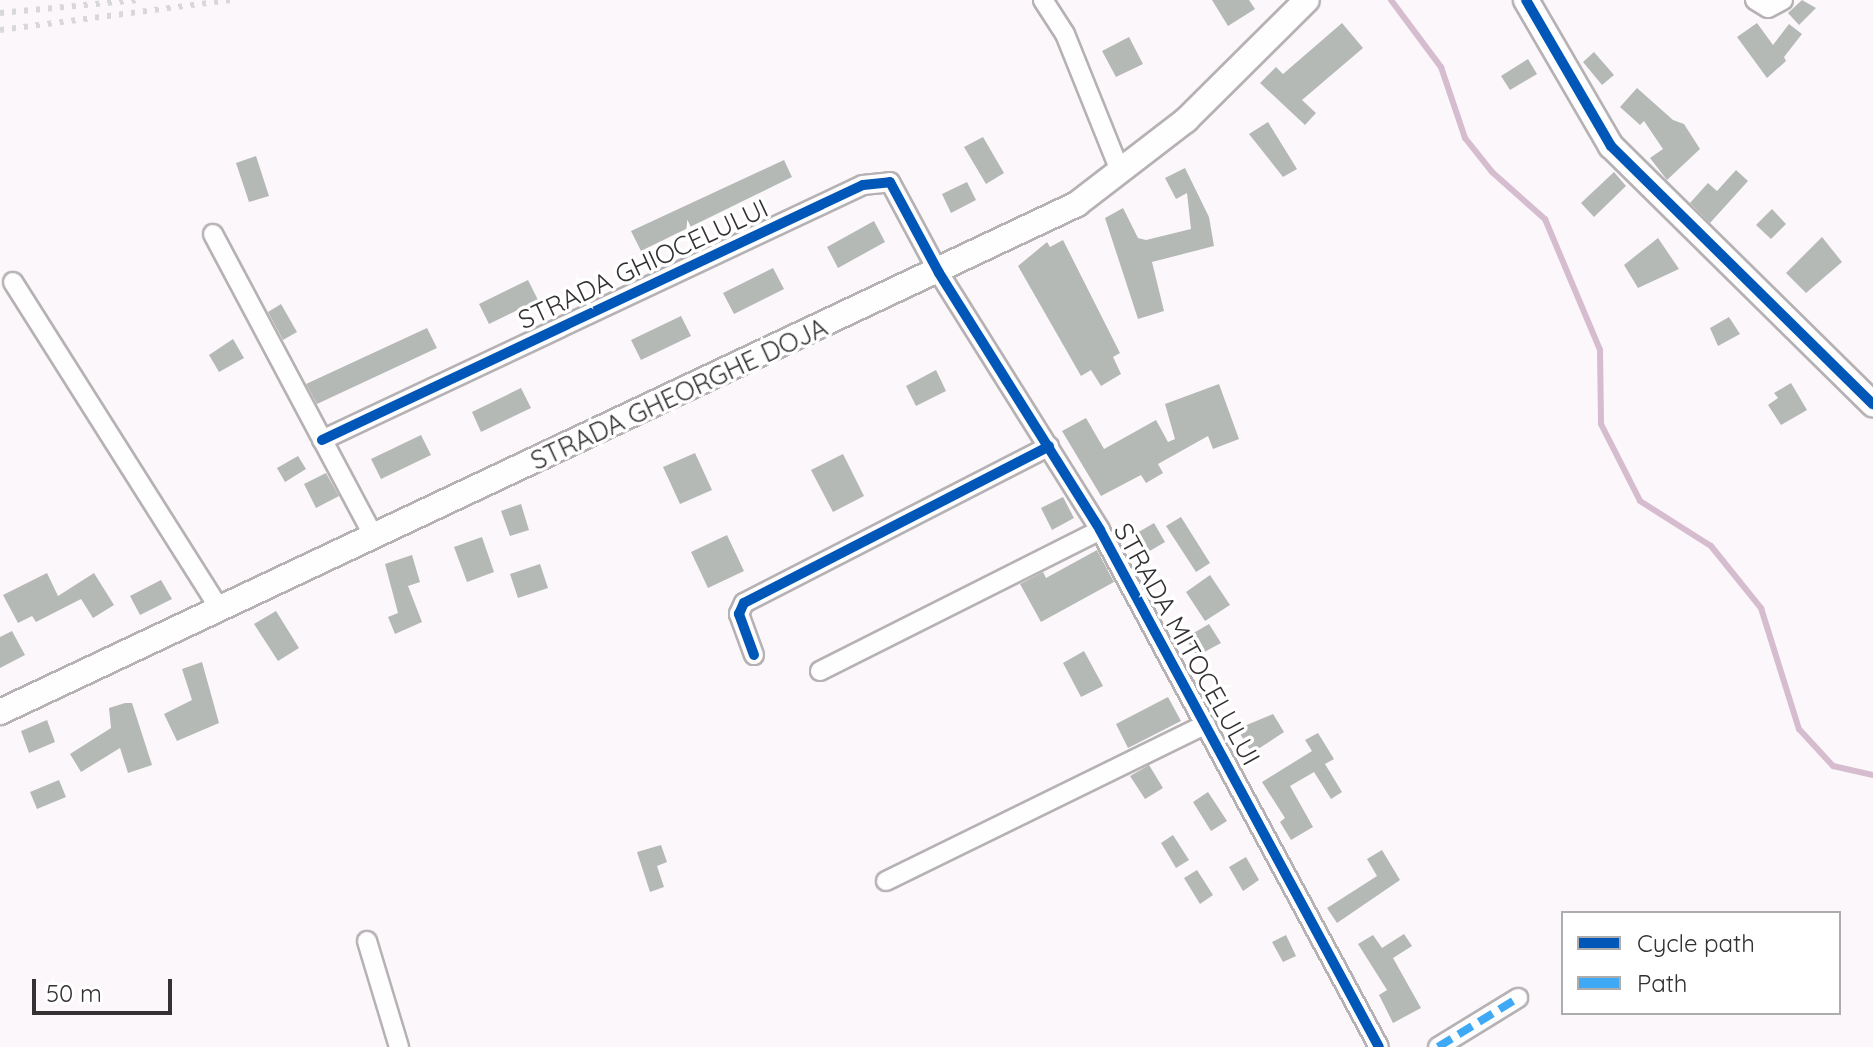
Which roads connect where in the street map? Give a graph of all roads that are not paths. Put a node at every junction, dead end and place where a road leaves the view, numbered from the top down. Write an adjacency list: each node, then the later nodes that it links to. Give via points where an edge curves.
1 (1043, 0): 4 (street, via 1065,34)
2 (1307, 0): 4 (main road, STRADA GHEORGHE DOJA, via 1228,81)
3 (1526, 0): 8 (main road, via 1611,146)
4 (1121, 173): 6 (main road, STRADA GHEORGHE DOJA, via 1077,204)
5 (213, 234): 9 (street)
6 (939, 273): 9 (street, STRADA GHIOCELULUI, via 897,189 873,181); 10 (street, STRADA MITOCELULUI); 12 (main road, STRADA GHEORGHE DOJA)
7 (13, 282): 13 (street)
8 (1873, 404)
9 (322, 440): 12 (street)
10 (1049, 446): 11 (street, STRADA MITOCELULUI); 14 (street, via 744,603 739,614)
11 (1100, 530): 15 (street); 17 (street, STRADA MITOCELULUI)
12 (374, 537): 13 (main road, STRADA GHEORGHE DOJA)
13 (220, 609): 16 (main road, STRADA GHEORGHE DOJA)
14 (754, 655)
15 (820, 671)
16 (0, 712)
17 (1206, 724): 18 (street); 22 (street, STRADA MITOCELULUI)
18 (886, 881)
19 (367, 941): 21 (street)
20 (1518, 998): 23 (street)
21 (399, 1047)
22 (1379, 1047)
23 (1438, 1047)

